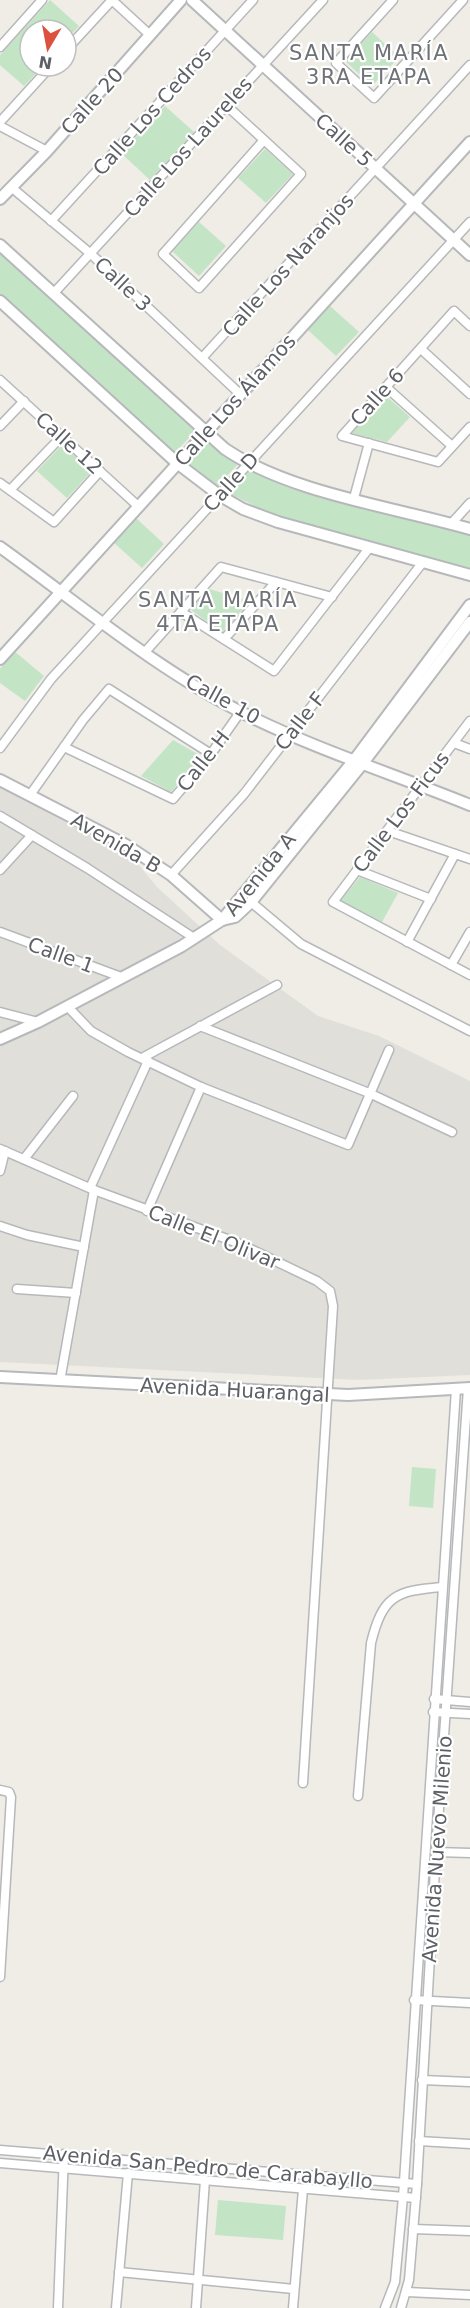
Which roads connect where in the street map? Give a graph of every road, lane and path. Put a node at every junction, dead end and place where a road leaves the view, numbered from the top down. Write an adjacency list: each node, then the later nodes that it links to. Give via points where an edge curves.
1 (42, 0): 12 (street)
2 (112, 0): 10 (street); 11 (street)
3 (181, 0): 10 (street, Calle 20)
4 (192, 0): 9 (street, Calle 5)
5 (253, 0): 9 (street, Calle Los Cedros)
6 (323, 0): 14 (street, Calle Los Laureles)
7 (393, 0): 8 (street, via 336,63 374,98)
8 (464, 0)
9 (225, 30): 14 (street, Calle 5); 26 (street, Calle Los Cedros)
10 (150, 35): 20 (street, Calle 20)
11 (78, 37)
12 (0, 46)
13 (470, 65): 21 (street, Calle Los Naranjos)
14 (263, 66): 16 (street, Calle Los Laureles); 21 (street, Calle 5)
15 (40, 78): 17 (street)
16 (226, 105): 18 (street); 30 (street, Calle Los Laureles)
17 (0, 124): 20 (street)
18 (264, 140): 18 (street, via 301,174 199,288 163,254)
19 (470, 142): 25 (street, Calle Los Álamos)
20 (47, 151): 23 (street, Calle 20)
21 (375, 168): 25 (street, Calle 5); 36 (street, Calle Los Naranjos)
22 (0, 182): 23 (street, Calle 3)
23 (11, 187): 24 (street, Calle 20); 26 (street, Calle 3)
24 (0, 199)
25 (414, 204): 28 (street, Calle 5); 39 (street, Calle Los Álamos)
26 (51, 221): 30 (street, Calle 3)
27 (470, 222): 28 (street, Calle D)
28 (454, 240): 31 (street, Calle 5); 49 (street, Calle D)
29 (0, 245): 32 (street)
30 (91, 254): 32 (street, Calle Los Laureles); 36 (street, Calle 3)
31 (470, 255)
32 (53, 294): 44 (street)
33 (0, 301): 48 (street)
34 (470, 326): 35 (street, Calle 6, via 454,311)
35 (421, 349): 38 (street, Calle 6); 40 (street)
36 (202, 358): 39 (street, Calle 3)
37 (0, 380): 41 (street, Calle 12)
38 (386, 387): 46 (street, Calle 6, via 342,436); 47 (street)
39 (240, 394): 44 (street, Calle Los Álamos)
40 (470, 394)
41 (24, 401): 42 (street); 45 (street, Calle 12)
42 (0, 426)
43 (470, 427): 47 (street)
44 (205, 432): 48 (street, Calle Los Álamos); 49 (street)
45 (62, 436): 50 (street, Calle 12); 52 (street)
46 (369, 443): 47 (street, Calle 6, via 438,462); 54 (street)
47 (452, 446)
48 (177, 463): 53 (street); 56 (street, Calle Los Álamos)
49 (247, 464): 53 (street, Calle D); 54 (street)
50 (100, 471): 52 (street, via 54,522); 56 (street, Calle 12)
51 (0, 483): 52 (street)
52 (10, 490)
53 (219, 495): 60 (street, via 278,522); 68 (street, Calle D)
54 (354, 498): 57 (street)
55 (470, 503): 57 (street)
56 (138, 506): 64 (street, Calle Los Álamos)
57 (451, 524): 58 (street)
58 (470, 529)
59 (0, 547): 64 (street, Calle 10)
60 (370, 547): 61 (street); 65 (street)
61 (423, 562): 62 (street); 75 (street, Calle F)
62 (470, 575)
63 (276, 582): 65 (street); 67 (street, via 221,567); 70 (street)
64 (61, 591): 68 (street, Calle 10); 72 (street, Calle Los Álamos)
65 (332, 597): 70 (street, via 274,671)
66 (470, 605): 82 (street, Avenida A)
67 (181, 612): 70 (street); 71 (street)
68 (103, 622): 71 (street, Calle 10); 78 (street, Calle D, via 51,680)
69 (470, 622): 80 (street, Avenida A)
70 (224, 639)
71 (145, 652): 73 (street, Calle 10)
72 (0, 658)
73 (241, 711): 75 (street, Calle 10); 81 (street, Calle H)
74 (470, 721): 76 (street, Calle Los Ficus)
75 (290, 734): 82 (street, Calle 10); 95 (street, Calle F, via 244,794)
76 (454, 743): 79 (street); 85 (street, Calle Los Ficus)
77 (64, 747): 81 (street, Calle H, via 172,800); 81 (street, via 109,689); 86 (street)
78 (0, 748)
79 (470, 749)
80 (372, 751): 82 (street, Avenida A); 83 (street)
81 (211, 754)
82 (359, 761): 83 (street, Calle 10); 97 (street, Avenida A); 98 (street, Avenida A)
83 (378, 768): 85 (street, Calle 10)
84 (0, 780): 86 (street, Avenida B)
85 (423, 785): 87 (street, Calle 10); 89 (street, Calle Los Ficus)
86 (30, 795): 95 (street, Avenida B, via 126,845)
87 (470, 805)
88 (0, 816): 90 (street, Avenida B)
89 (388, 831): 91 (street); 94 (street, Calle Los Ficus)
90 (32, 835): 93 (street); 101 (street, Avenida B)
91 (455, 854): 92 (street); 96 (street)
92 (470, 859)
93 (0, 870)
94 (357, 870): 96 (street); 102 (street, Calle Los Ficus, via 333,902)
95 (171, 875): 98 (street, Avenida B)
96 (431, 899): 102 (street)
97 (251, 902): 98 (street, Avenida A, via 235,917); 111 (street, via 302,944)
98 (222, 920): 101 (street)
99 (0, 932): 105 (street, Calle 1)
100 (470, 932): 103 (street)
101 (194, 938): 105 (street)
102 (407, 942): 103 (street)
103 (451, 965): 104 (street)
104 (470, 975)
105 (122, 977): 107 (street)
106 (277, 985): 110 (street)
107 (67, 1006): 109 (street); 114 (street, via 91,1031)
108 (0, 1012): 109 (street)
109 (38, 1022): 112 (street)
110 (200, 1026): 114 (street); 116 (street)
111 (470, 1031)
112 (0, 1039)
113 (389, 1050): 116 (street)
114 (145, 1059): 115 (street); 122 (street)
115 (201, 1087): 116 (street, via 348,1145); 123 (street)
116 (369, 1094): 118 (street)
117 (73, 1096): 120 (street)
118 (452, 1132)
119 (3, 1150): 120 (street, Calle El Olivar); 121 (street)
120 (24, 1158): 122 (street, Calle El Olivar)
121 (0, 1171)
122 (92, 1189): 123 (street, Calle El Olivar); 125 (street)
123 (147, 1210): 131 (street, Calle El Olivar, via 238,1243 330,1291 333,1306)
124 (0, 1226): 125 (street)
125 (84, 1247): 127 (street)
126 (17, 1289): 127 (street)
127 (76, 1293): 129 (street)
128 (0, 1377): 129 (street, Avenida Huarangal)
129 (60, 1381): 131 (street, Avenida Huarangal)
130 (465, 1388): 131 (street, Avenida Huarangal); 132 (street, Avenida Nuevo Milenio); 134 (street, Avenida Nuevo Milenio)
131 (328, 1394): 139 (street)
132 (442, 1587): 133 (street, Avenida Nuevo Milenio); 141 (street, via 407,1590 392,1600 377,1619 370,1643)
133 (434, 1699): 134 (street); 136 (street, Avenida Nuevo Milenio)
134 (446, 1700): 135 (street); 137 (street, Avenida Nuevo Milenio)
135 (470, 1702)
136 (434, 1712): 137 (street); 146 (street, Avenida Nuevo Milenio)
137 (445, 1712): 138 (street); 142 (street, Avenida Nuevo Milenio)
138 (470, 1714)
139 (303, 1783)
140 (0, 1790): 144 (street, via 9,1792 11,1797)
141 (358, 1796)
142 (436, 1852): 143 (street); 147 (street, Avenida Nuevo Milenio)
143 (470, 1853)
144 (1, 1954): 145 (street)
145 (0, 1977)
146 (414, 2000): 147 (street); 159 (street, Avenida Nuevo Milenio)
147 (427, 2001): 148 (street); 149 (street, Avenida Nuevo Milenio)
148 (470, 2003)
149 (422, 2080): 150 (street); 151 (street, Avenida Nuevo Milenio)
150 (470, 2082)
151 (419, 2141): 152 (street); 160 (street, Avenida Nuevo Milenio)
152 (470, 2144)
153 (0, 2150): 154 (street, Avenida San Pedro de Carabayllo)
154 (64, 2154): 156 (street); 159 (street, Avenida San Pedro de Carabayllo)
155 (0, 2163): 156 (street, Avenida San Pedro de Carabayllo)
156 (64, 2168): 157 (street, Avenida San Pedro de Carabayllo); 171 (street)
157 (128, 2173): 158 (street, Avenida San Pedro de Carabayllo); 166 (street)
158 (205, 2180): 161 (street, Avenida San Pedro de Carabayllo); 167 (street)
159 (404, 2183): 160 (street, Avenida San Pedro de Carabayllo); 162 (street, Avenida Nuevo Milenio)
160 (417, 2184): 163 (street, Avenida Nuevo Milenio)
161 (303, 2189): 162 (street, Avenida San Pedro de Carabayllo); 168 (street)
162 (403, 2197): 163 (street, Avenida San Pedro de Carabayllo); 175 (street, Avenida Nuevo Milenio, via 395,2282)
163 (416, 2198): 164 (street, Avenida Nuevo Milenio)
164 (413, 2229): 165 (street); 169 (street, Avenida Nuevo Milenio)
165 (470, 2231)
166 (119, 2272): 167 (street); 172 (street)
167 (197, 2280): 168 (street); 173 (street)
168 (294, 2289): 174 (street)
169 (407, 2292): 170 (street); 176 (street, Avenida Nuevo Milenio)
170 (470, 2295)
171 (58, 2308)
172 (116, 2308)
173 (196, 2308)
174 (292, 2308)
175 (385, 2308)
176 (401, 2308)

